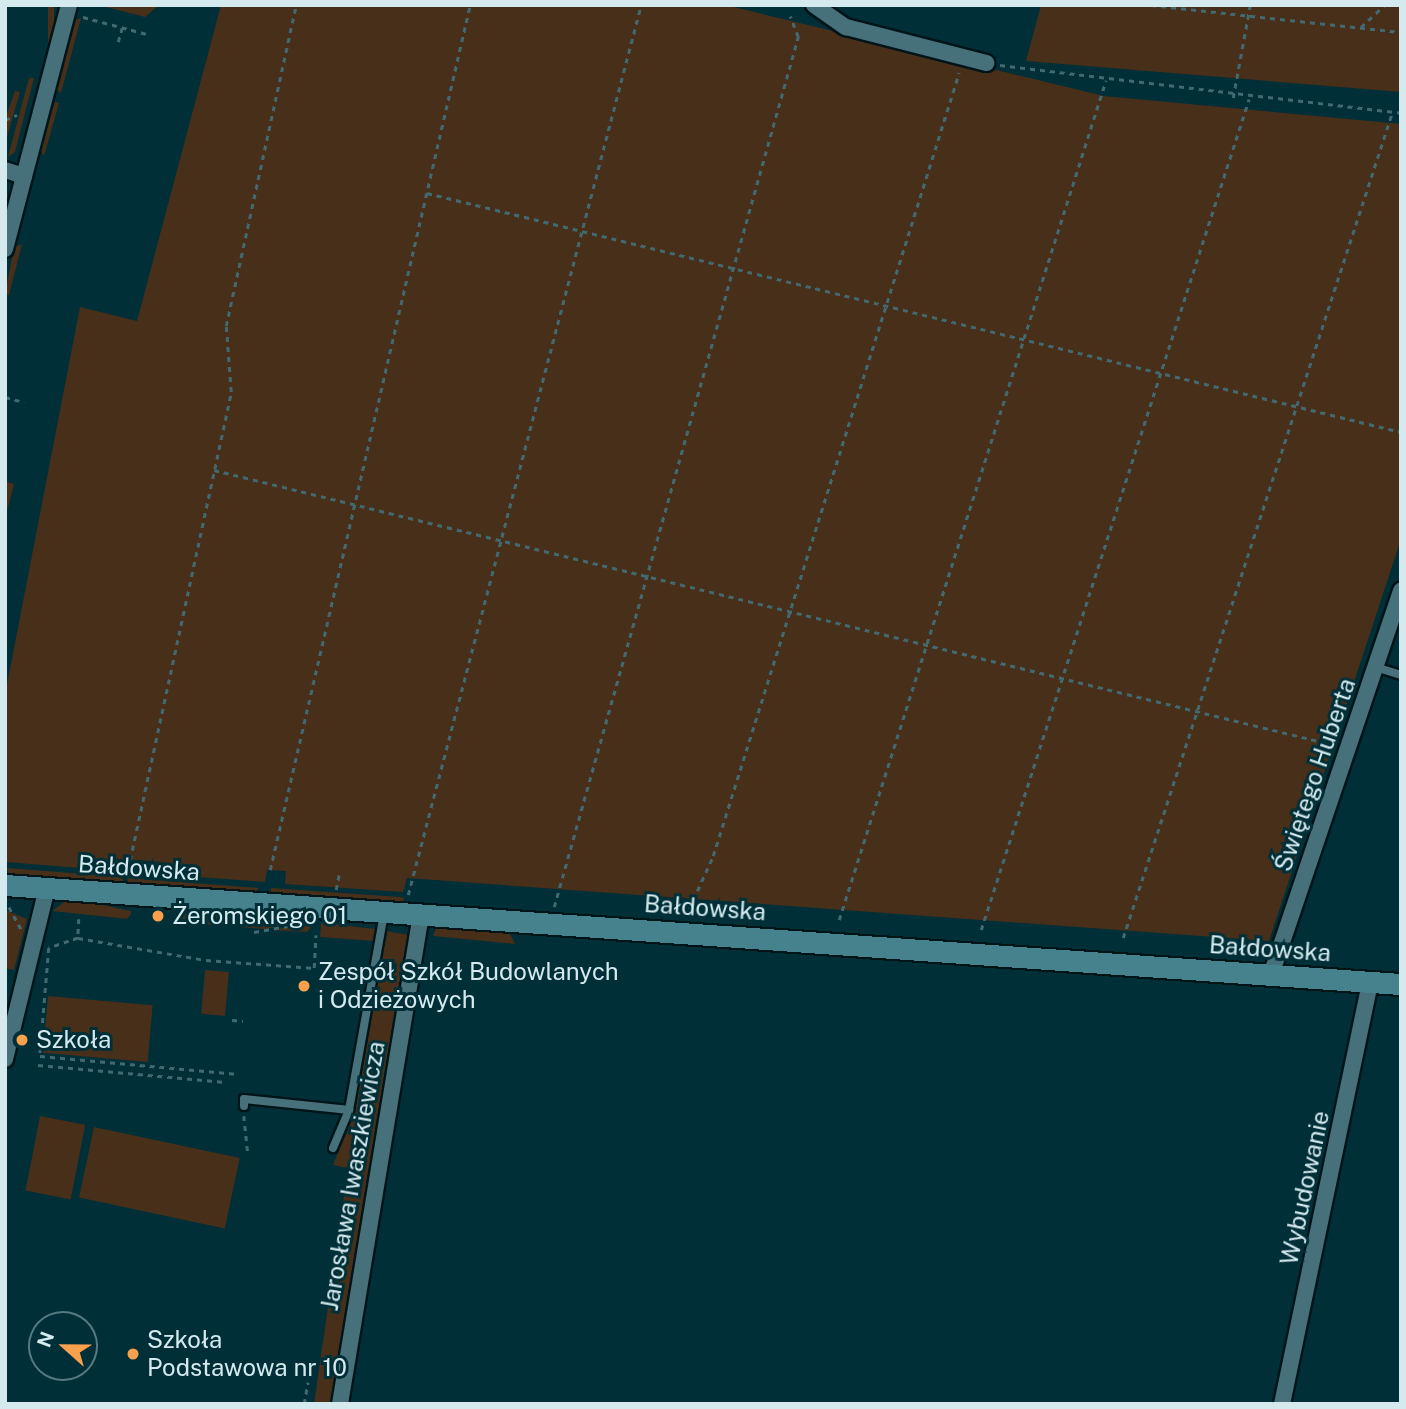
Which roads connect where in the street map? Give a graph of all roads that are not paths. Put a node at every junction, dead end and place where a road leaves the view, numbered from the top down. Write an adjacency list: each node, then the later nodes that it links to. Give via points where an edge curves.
1 (69, 5): 5 (street)
2 (814, 5): 3 (street, via 846,27)
3 (986, 63)
4 (5, 170): 5 (street)
5 (24, 176): 6 (street)
6 (5, 248)
7 (1401, 590): 8 (street, Świętego Huberta)
8 (1375, 667): 9 (lane); 14 (street, Świętego Huberta)
9 (1401, 675)
10 (5, 885): 11 (street, Bałdowska)
11 (47, 888): 12 (street, Bałdowska); 17 (street)
12 (384, 913): 13 (street, Bałdowska); 19 (lane)
13 (421, 915): 14 (street, Bałdowska); 21 (street, Jarosława Iwaszkiewicza)
14 (1271, 975): 15 (street, Bałdowska)
15 (1370, 982): 16 (street, Bałdowska); 22 (street, Wybudowanie)
16 (1401, 985)
17 (5, 1059)
18 (244, 1106): 19 (lane, via 244,1099)
19 (349, 1110): 20 (lane)
20 (333, 1148)
21 (340, 1404)
22 (1282, 1404)

